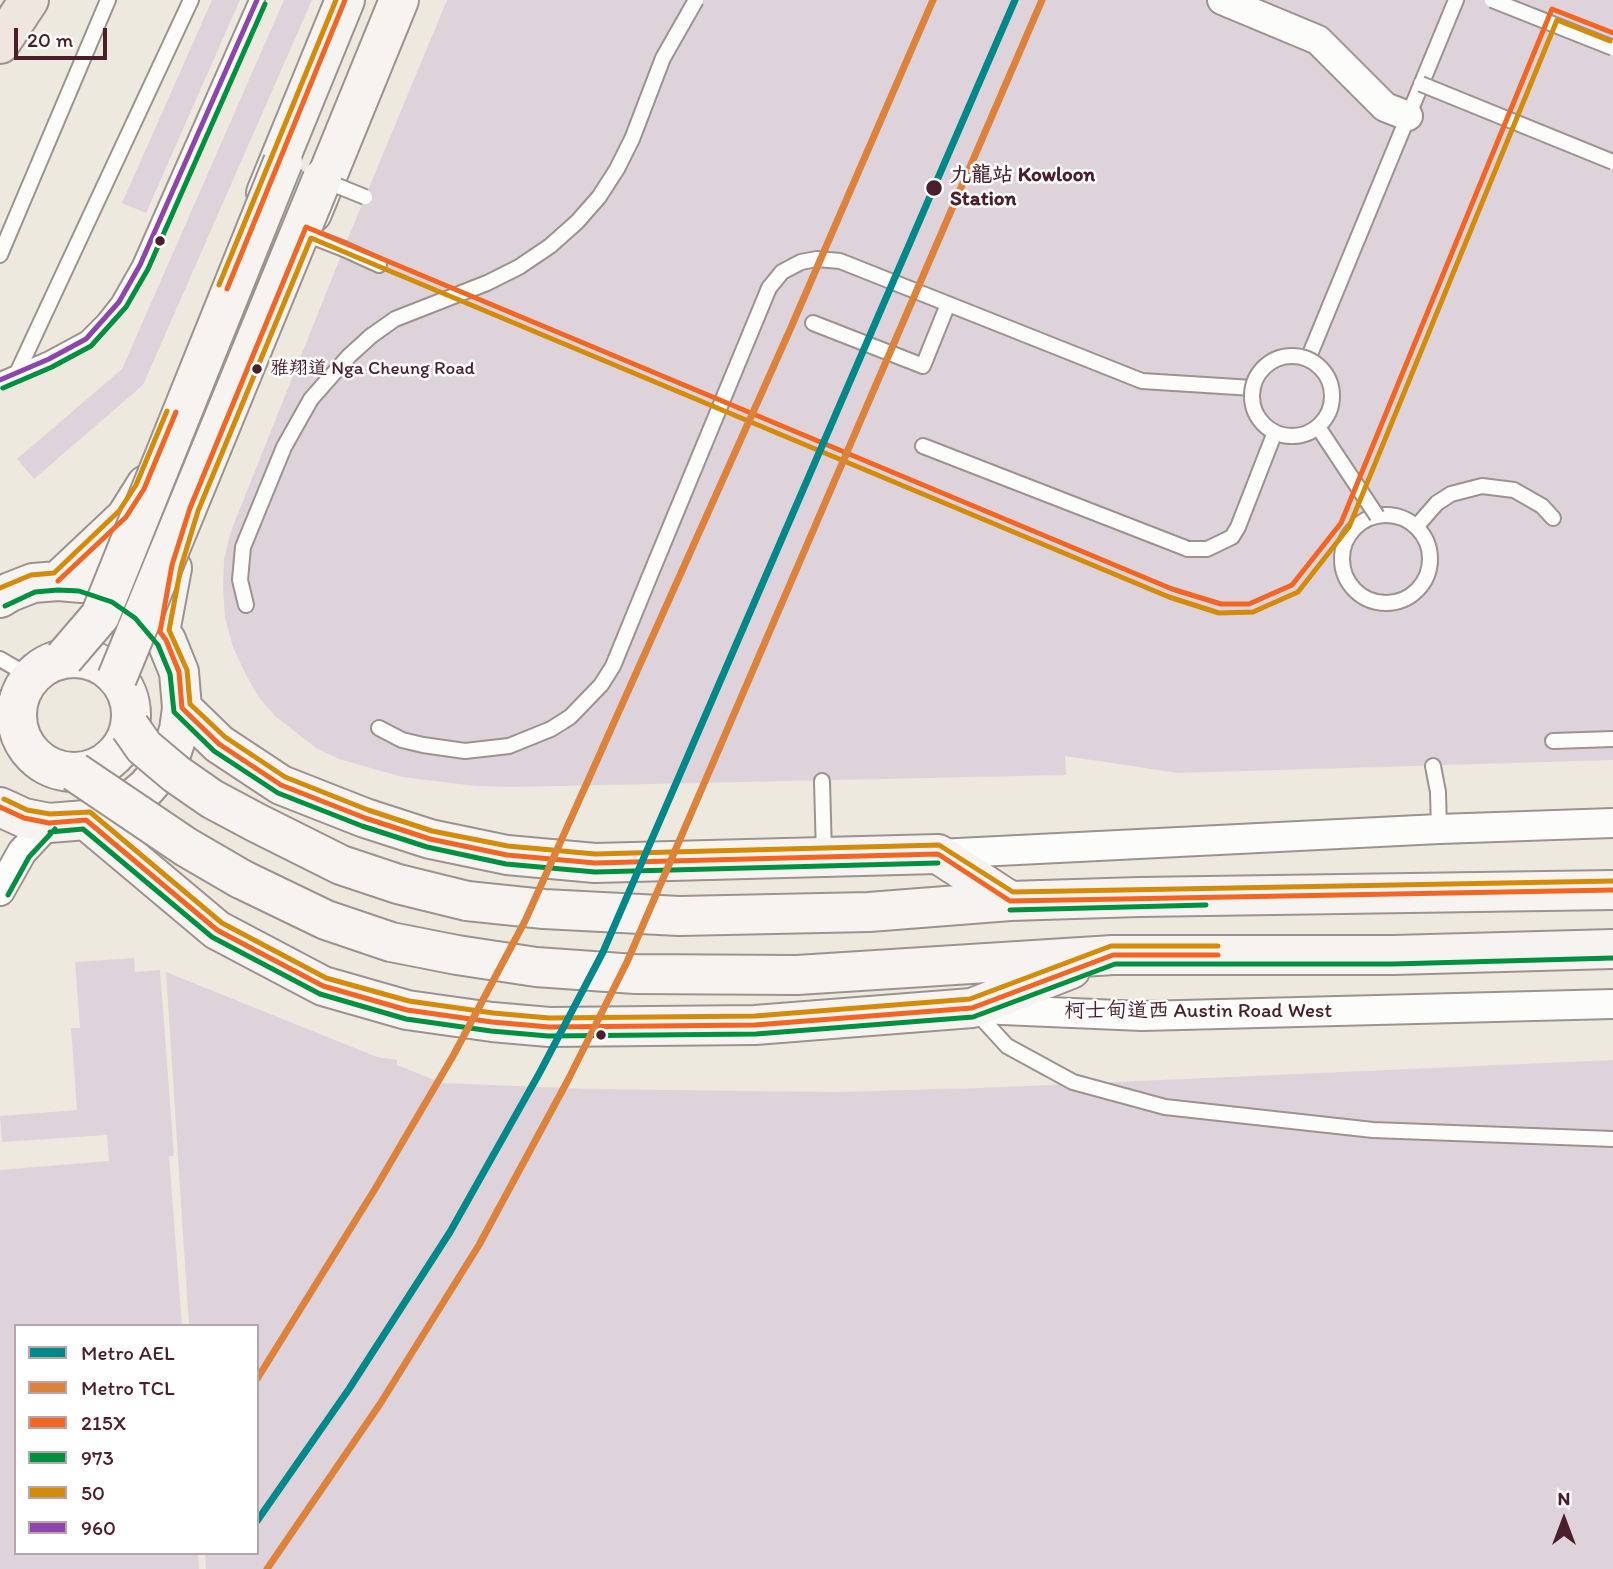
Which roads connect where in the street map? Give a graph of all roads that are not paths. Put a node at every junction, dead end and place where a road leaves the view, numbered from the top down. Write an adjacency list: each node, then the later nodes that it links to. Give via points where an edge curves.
1 (29, 0): 13 (highway)
2 (107, 0): 22 (lane)
3 (191, 0): 27 (lane)
4 (257, 0): 27 (lane, via 140,265 119,302 86,338)
5 (345, 0): 18 (main road)
6 (350, 0): 18 (main road)
7 (393, 0): 18 (main road)
8 (399, 0): 18 (main road)
9 (696, 0): 38 (lane, bridge, via 663,58 618,169 577,222 519,267 395,319 349,356 311,398 284,447 243,547 240,580)
10 (1222, 0): 16 (street, via 1318,40 1385,107)
11 (1456, 0): 15 (lane)
12 (1492, 0): 14 (lane, bridge)
13 (0, 44)
14 (1613, 48)
15 (1421, 84): 16 (lane); 17 (lane, bridge)
16 (1408, 116): 26 (lane)
17 (1613, 162)
18 (303, 174): 19 (lane, bridge); 20 (main road, bridge)
19 (364, 199)
20 (283, 220): 21 (lane); 23 (lane, bridge); 36 (main road, via 144,489 126,517); 39 (main road, via 172,565); 40 (main road, bridge, via 100,616); 42 (main road, bridge)
21 (346, 243)
22 (0, 255)
23 (379, 265)
24 (948, 304): 25 (lane, via 923,366); 29 (lane, via 1142,382); 46 (lane, bridge, via 840,261 801,262 782,272 769,288 613,666 587,702 531,739 487,749 423,745)
25 (813, 323)
26 (1308, 359): 29 (lane, bridge, via 1274,361 1257,377); 30 (lane, bridge, via 1326,374 1333,396)
27 (17, 373): 28 (lane)
28 (0, 380)
29 (1253, 388): 31 (lane, bridge, via 1256,414)
30 (1318, 427): 31 (lane, bridge, via 1297,436); 33 (lane, bridge)
31 (1275, 432): 32 (lane, bridge, via 1238,527 1232,537 1207,549 1188,549)
32 (923, 446)
33 (1377, 516): 35 (lane, via 1405,519); 35 (lane, via 1364,520 1345,540 1342,566 1353,590 1378,603 1406,599 1425,579 1430,552)
34 (1553, 518): 35 (lane, via 1514,490 1482,486 1451,494)
35 (1416, 527)
36 (58, 581): 37 (main road, via 33,583); 39 (main road, via 81,582 116,594)
37 (0, 598)
38 (246, 605)
39 (160, 632): 43 (main road, via 179,672)
40 (64, 658): 41 (main road); 42 (main road, via 93,661)
41 (16, 668): 44 (main road, via 23,688)
42 (117, 678): 45 (main road, via 129,697)
43 (183, 708): 53 (main road, via 172,751 146,788 116,810); 57 (main road, via 219,744 281,785 430,839 507,855 595,863)
44 (8, 709): 50 (main road, via 23,741 41,762)
45 (130, 727): 50 (main road, via 116,754 90,770); 60 (main road, bridge, via 144,747 176,774 257,823 341,865 467,901 679,916 869,912)
46 (379, 728)
47 (1613, 739): 48 (lane)
48 (1553, 741)
49 (1433, 766): 55 (lane)
50 (75, 772): 62 (main road, bridge, via 186,847 326,920 391,942 457,955 536,967 635,974 797,975)
51 (822, 781): 57 (lane)
52 (0, 807): 53 (main road, 柯士甸道西 Austin Road West, via 24,818)
53 (67, 821): 59 (street, via 22,852); 64 (main road, 柯士甸道西 Austin Road West, via 217,930 323,986 407,1010 549,1027 638,1028 755,1026)
54 (1613, 823): 55 (street)
55 (1439, 829): 56 (street)
56 (938, 854): 57 (main road); 60 (main road)
57 (824, 856)
58 (1613, 890): 60 (main road)
59 (0, 891)
60 (1010, 901)
61 (1613, 949): 62 (main road)
62 (1113, 955): 64 (main road)
63 (1613, 1004): 64 (street, 柯士甸道西 Austin Road West, via 1142,1016)
64 (972, 1008): 65 (lane, via 1007,1046 1073,1082 1165,1107 1373,1130)
65 (1613, 1139)

